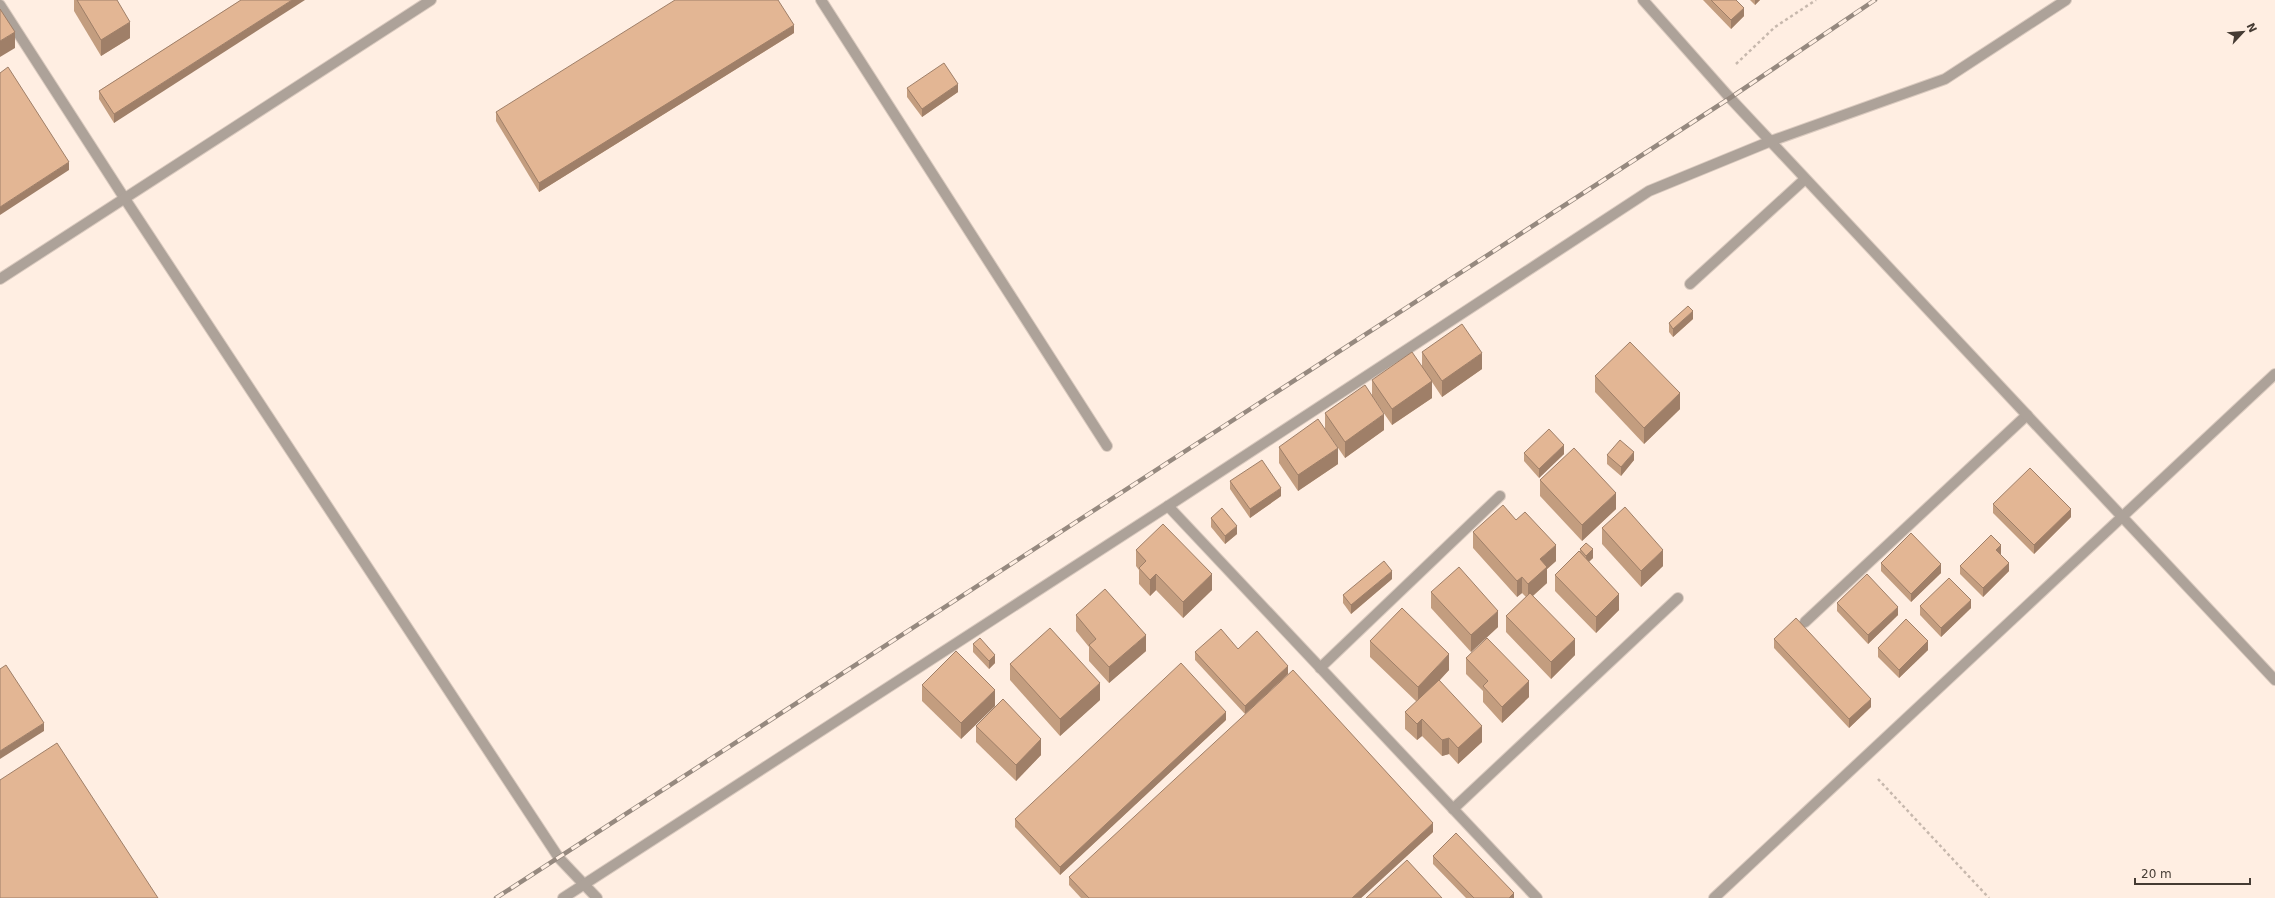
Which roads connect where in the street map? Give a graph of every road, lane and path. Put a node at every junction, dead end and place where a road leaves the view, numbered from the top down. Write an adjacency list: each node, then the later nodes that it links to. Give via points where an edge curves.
1 (431, 0): 10 (street)
2 (821, 0): 15 (street)
3 (1643, 0): 7 (street)
4 (1816, 0): 7 (path, via 1775,27)
5 (2066, 0): 8 (street, via 1945,79)
6 (0, 5): 10 (street)
7 (1716, 83): 8 (street)
8 (1771, 142): 9 (street); 17 (street, via 1649,191)
9 (1805, 178): 12 (street); 14 (street)
10 (125, 199): 11 (street); 25 (street, via 559,858)
11 (0, 279)
12 (1690, 284)
13 (2275, 374): 18 (street)
14 (2026, 415): 18 (street); 20 (street)
15 (1107, 446)
16 (1500, 496): 21 (street)
17 (1168, 506): 21 (street); 25 (street)
18 (2122, 518): 22 (street); 23 (street)
19 (1678, 598): 24 (street)
20 (1805, 622)
21 (1320, 668): 24 (street)
22 (2275, 680)
23 (1861, 761): 29 (street); 30 (path)
24 (1453, 809): 28 (street)
25 (584, 884): 26 (street); 27 (street)
26 (563, 898)
27 (598, 898)
28 (1537, 898)
29 (1714, 898)
30 (1989, 898)

